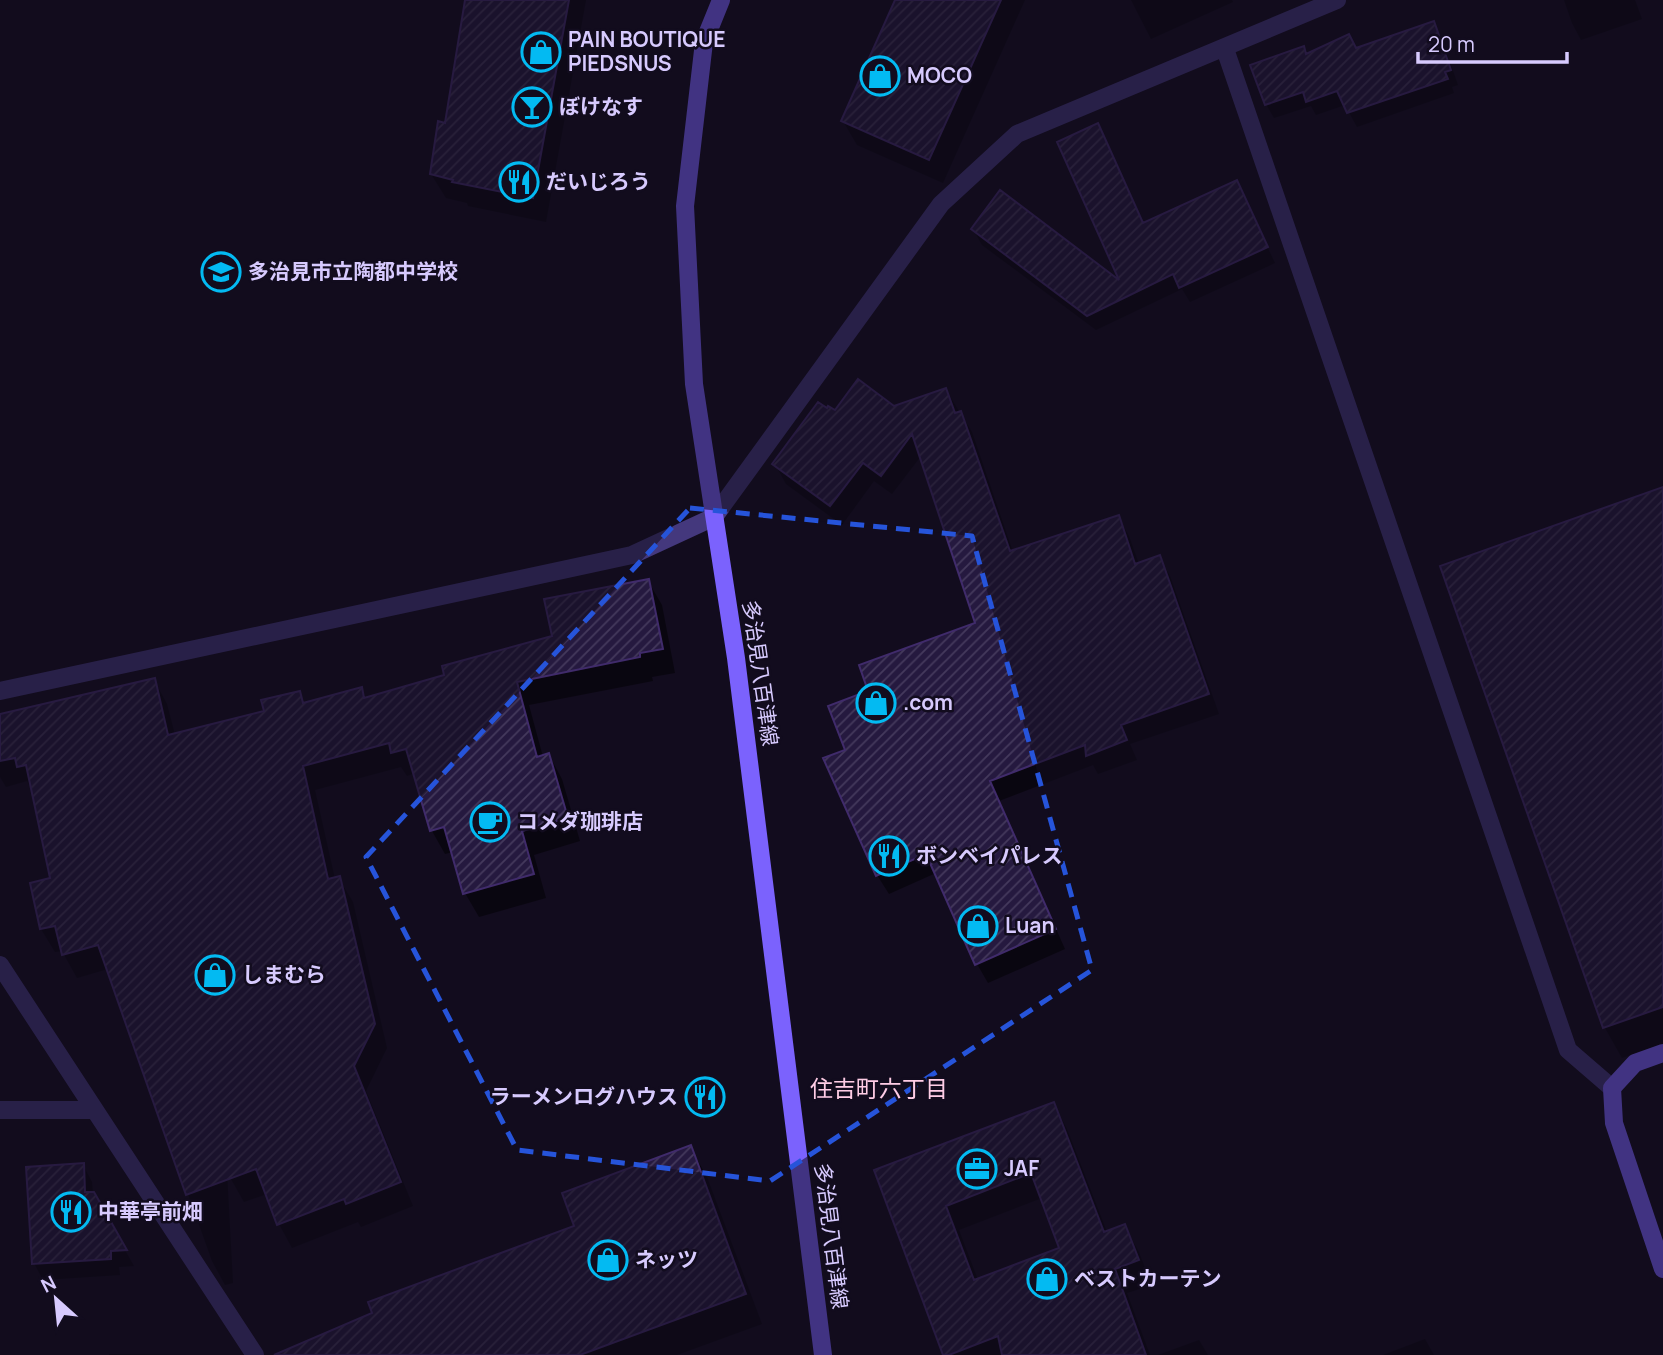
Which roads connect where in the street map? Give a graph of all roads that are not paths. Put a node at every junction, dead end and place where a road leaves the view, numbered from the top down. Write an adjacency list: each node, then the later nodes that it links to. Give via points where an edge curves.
1 (720, 0): 4 (main road, 多治見八百津線, via 704,42 685,206 694,384)
2 (1337, 0): 3 (street)
3 (1225, 49): 4 (street, via 1017,134 941,204); 8 (street, via 1568,1050)
4 (714, 517): 5 (street, via 632,555); 13 (main road, 多治見八百津線, via 736,658)
5 (0, 691)
6 (0, 965): 10 (street)
7 (1663, 1053): 8 (main road, via 1635,1063)
8 (1612, 1088): 11 (main road, via 1614,1124)
9 (0, 1110): 10 (street)
10 (94, 1110): 12 (street)
11 (1663, 1269)
12 (255, 1355)
13 (823, 1355)

